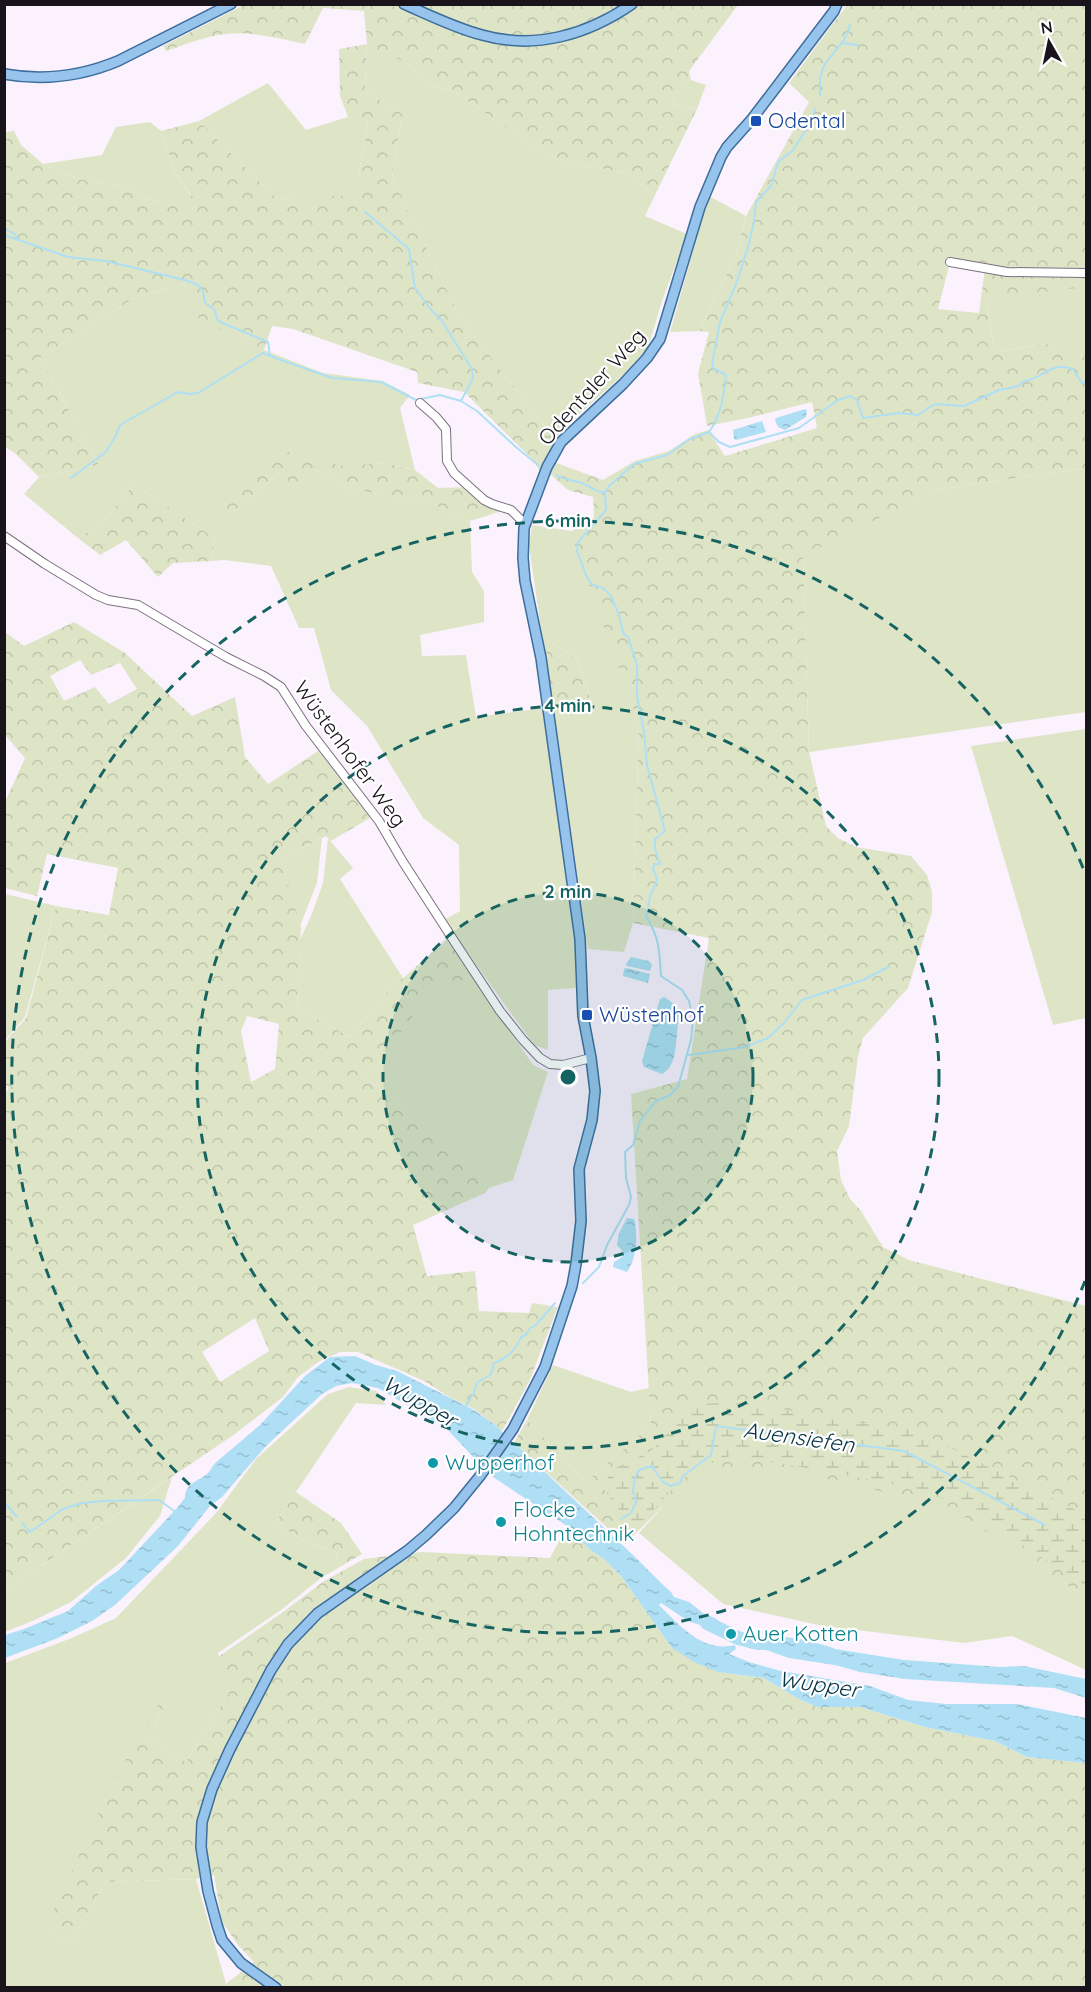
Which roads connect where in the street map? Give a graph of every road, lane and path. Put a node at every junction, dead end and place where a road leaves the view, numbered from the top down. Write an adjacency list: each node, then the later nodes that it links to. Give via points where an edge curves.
1 (231, 4): 5 (main road, via 100,68 50,77)
2 (404, 4): 3 (main road, via 476,33 526,41 584,30)
3 (632, 4)
4 (837, 4): 9 (main road, Odentaler Weg, via 781,83 721,157 700,207 660,339 623,384 561,442)
5 (4, 74)
6 (950, 262): 7 (street, via 1007,272)
7 (1086, 273)
8 (420, 403): 9 (street, via 446,429 447,461 454,473 484,500 511,510)
9 (525, 524): 11 (main road, Odentaler Weg, via 525,580 541,658 580,939 583,1016)
10 (4, 536): 11 (street, Wüstenhofer Weg, via 96,595 138,605 281,687 379,822 500,1011 523,1040 550,1064)
11 (591, 1058): 12 (main road, Odentaler Weg, via 595,1105 580,1161 580,1230 574,1273 545,1367 513,1429 454,1508 407,1551 318,1613 288,1644 212,1789 202,1822 201,1847 222,1940 241,1963)
12 (276, 1988)

